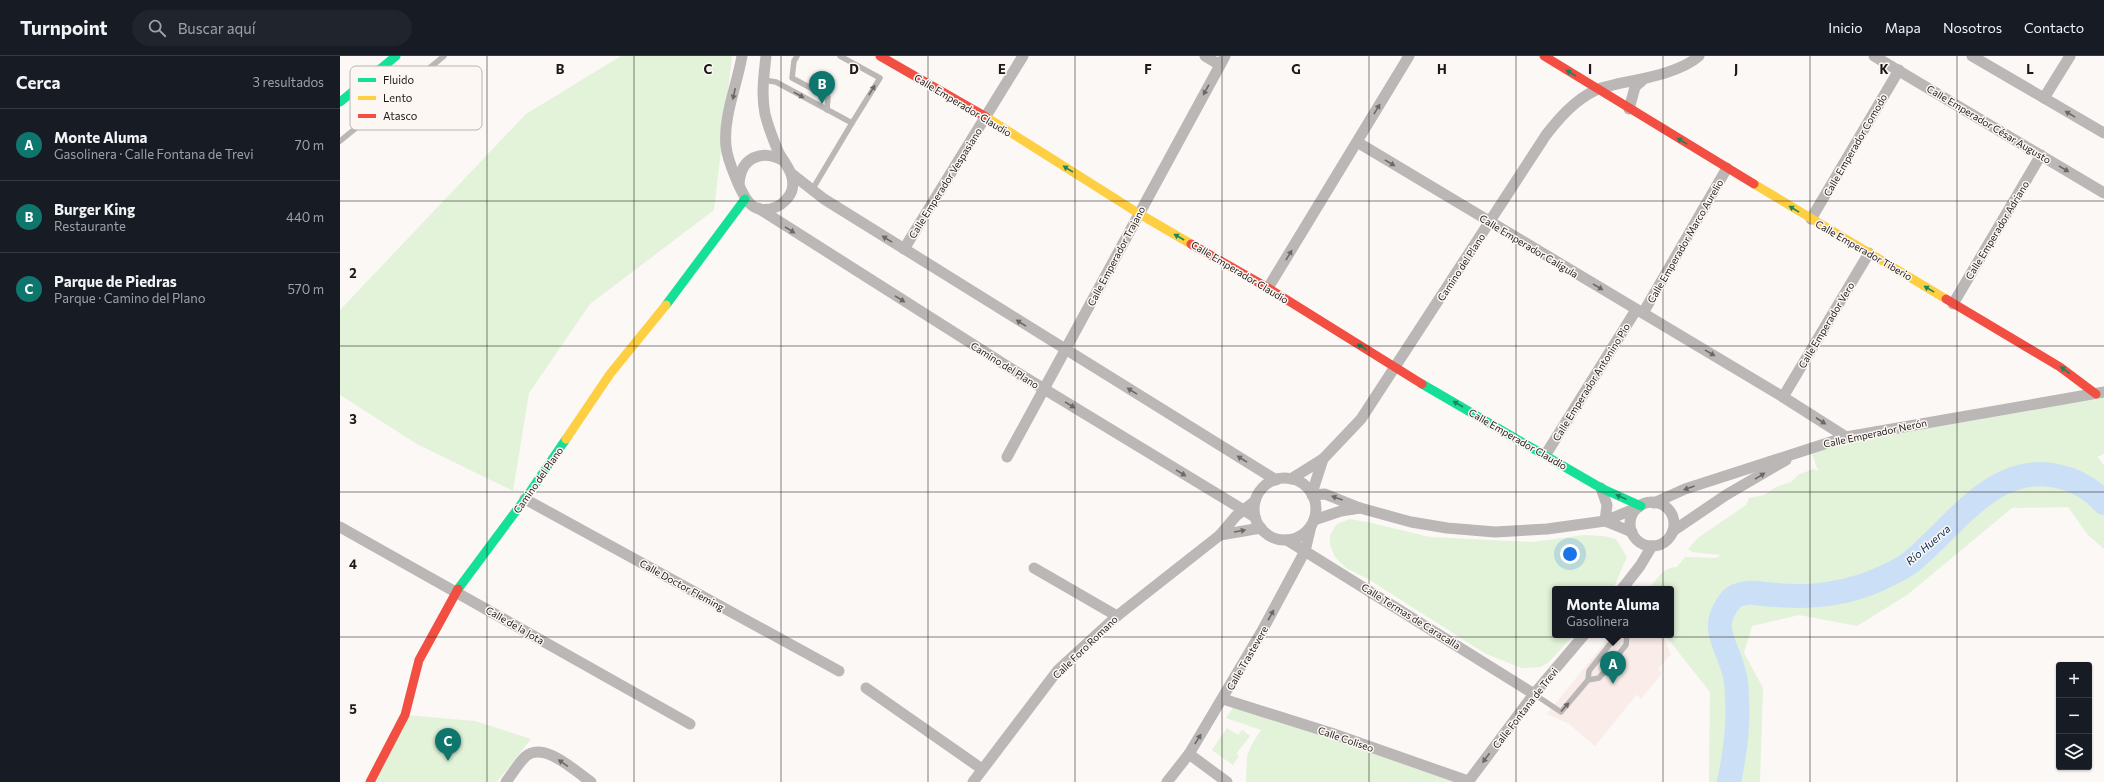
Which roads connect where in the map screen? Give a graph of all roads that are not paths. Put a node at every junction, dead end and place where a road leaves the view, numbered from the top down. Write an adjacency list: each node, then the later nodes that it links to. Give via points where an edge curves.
1 (444, 56): 19 (lane)
2 (742, 56): 39 (street, one-way to 39, via 726,128 730,165)
3 (766, 56): 22 (street)
4 (797, 56): 28 (lane, via 792,78 828,97)
5 (840, 56): 30 (lane, one-way to 5, via 880,78)
6 (880, 56): 29 (main road, Calle Emperador Claudio)
7 (1023, 56): 29 (street, Calle Emperador Vespasiano)
8 (1205, 56): 16 (street)
9 (1409, 56): 34 (street, one-way to 9)
10 (1544, 56): 23 (main road, Calle Emperador Tiberio, one-way to 10)
11 (1699, 56): 21 (street, Camino del Plano, via 1684,66)
12 (1874, 56): 20 (street, Calle Emperador César Augusto)
13 (1972, 56): 25 (street)
14 (2070, 56): 25 (street)
15 (394, 58): 17 (lane); 18 (main road)
16 (1223, 61): 44 (street, Calle Emperador Trajano, one-way to 44)
17 (380, 66)
18 (384, 66)
19 (432, 66)
20 (1898, 70): 35 (street, Calle Emperador César Augusto); 45 (street, Calle Emperador Comodo)
21 (1646, 78): 23 (street, Camino del Plano); 27 (street, via 1635,87)
22 (764, 80): 28 (lane, one-way to 28, via 776,82); 36 (street, via 765,113)
23 (1597, 89): 27 (main road, Calle Emperador Tiberio); 46 (street, Camino del Plano, via 1574,104 1559,118)
24 (350, 94): 26 (main road)
25 (2044, 98): 32 (street, one-way to 25)
26 (340, 102)
27 (1629, 109): 37 (main road, Calle Emperador Tiberio, one-way to 27)
28 (827, 110): 30 (lane)
29 (985, 117): 44 (main road, Calle Emperador Claudio, one-way to 29); 47 (street, Calle Emperador Vespasiano)
30 (852, 123): 40 (lane)
31 (353, 130): 33 (lane)
32 (2104, 133)
33 (340, 141)
34 (1357, 142): 46 (street, Calle Emperador Calígula, one-way to 46); 49 (street, one-way to 34)
35 (2041, 155): 41 (street, Calle Emperador César Augusto, one-way to 41); 50 (street, Calle Emperador Adriano)
36 (784, 161): 38 (street); 39 (street, via 767,155 749,160 741,172)
37 (1727, 168): 45 (main road, Calle Emperador Tiberio, one-way to 37); 51 (street, Calle Emperador Marco Aurelio)
38 (792, 174): 40 (street); 43 (street, via 792,190 782,204 775,208)
39 (739, 185): 42 (street)
40 (812, 190): 47 (street, one-way to 40)
41 (2104, 193)
42 (745, 200): 43 (street); 66 (main road, Camino del Plano, via 681,286 610,374)
43 (758, 208): 54 (street, Camino del Plano, one-way to 54)
44 (1138, 213): 49 (main road, Calle Emperador Claudio, one-way to 44); 52 (street, Calle Emperador Trajano)
45 (1811, 220): 48 (main road, Calle Emperador Tiberio)
46 (1490, 223): 51 (street, Calle Emperador Calígula, one-way to 51); 53 (street, Camino del Plano)
47 (904, 250): 52 (street, one-way to 47)
48 (1869, 253): 50 (main road, Calle Emperador Tiberio, one-way to 48); 56 (street, Calle Emperador Vero)
49 (1268, 288): 53 (main road, Calle Emperador Claudio, one-way to 49)
50 (1953, 304): 55 (main road, Calle Emperador Tiberio, one-way to 50)
51 (1639, 311): 56 (street, Calle Emperador Calígula, one-way to 56); 59 (street, Calle Emperador Antonino Pio)
52 (1066, 351): 54 (street, Calle Emperador Trajano); 63 (street, one-way to 52)
53 (1395, 368): 59 (main road, Calle Emperador Claudio, one-way to 53); 61 (street, Camino del Plano, via 1361,419)
54 (1045, 390): 60 (street, Calle Emperador Trajano); 71 (street, Camino del Plano, one-way to 71)
55 (2100, 393): 57 (street, Calle Emperador Nerón)
56 (1783, 397): 57 (street, Calle Emperador Calígula, one-way to 57)
57 (1846, 437): 58 (street, Calle Emperador Nerón)
58 (1802, 450): 68 (street, Calle Emperador Nerón, one-way to 68, via 1685,489); 77 (street, one-way to 58, via 1726,495)
59 (1546, 454): 64 (main road, Calle Emperador Claudio)
60 (1007, 457)
61 (1323, 459): 62 (street, Camino del Plano); 65 (street, Camino del Plano)
62 (1291, 479): 63 (street); 65 (street, via 1303,484)
63 (1276, 480): 67 (street, via 1260,490)
64 (1600, 488): 69 (main road, Calle Emperador Claudio, one-way to 64); 73 (street, via 1607,504)
65 (1312, 494): 70 (street, one-way to 65, via 1325,494); 74 (street, via 1316,508)
66 (525, 499): 85 (main road, Camino del Plano); 90 (street, Calle Doctor Fleming)
67 (1255, 501): 71 (street, Calle Foro Romano); 72 (street)
68 (1654, 503): 69 (street); 77 (street, via 1660,504 1670,512 1674,524)
69 (1640, 506): 73 (street); 78 (street, via 1631,518)
70 (1360, 508): 73 (street, via 1427,525 1488,531 1547,529); 74 (street, via 1341,511)
71 (1242, 510): 72 (street, Camino del Plano); 79 (street, Calle Foro Romano)
72 (1255, 517): 76 (street)
73 (1605, 521): 78 (street)
74 (1312, 523): 80 (street, via 1301,536); 82 (street, Calle Trastevere)
75 (340, 527): 85 (street, Calle de la Jota)
76 (1261, 528): 79 (street, Calle Foro Romano, one-way to 76); 80 (street, via 1272,537)
77 (1673, 531): 81 (street, via 1665,542)
78 (1632, 532): 81 (street, via 1640,542)
79 (1220, 536): 86 (street, Calle Foro Romano)
80 (1287, 540): 82 (street, Calle Termas de Caracalla)
81 (1652, 546): 84 (street)
82 (1305, 550): 93 (street, Calle Termas de Caracalla); 94 (street, Calle Trastevere, one-way to 82, via 1270,618)
83 (1034, 568): 86 (street)
84 (1624, 586)
85 (456, 591): 95 (street, Calle de la Jota); 98 (main road, Camino del Plano, via 419,660 405,715)
86 (1117, 616): 97 (street, Calle Foro Romano, via 1058,670)
87 (1581, 638): 93 (street, Calle Fontana de Trevi)
88 (1615, 638): 91 (lane, via 1589,671)
89 (1627, 638): 91 (lane, via 1626,644 1599,678)
90 (839, 671)
91 (1588, 680): 93 (lane, one-way to 91, via 1561,712)
92 (866, 688): 97 (street)
93 (1534, 694): 104 (street, Calle Fontana de Trevi, one-way to 104)
94 (1223, 699): 96 (street, Calle Trastevere, one-way to 94); 104 (street, Calle Coliseo, via 1331,733)
95 (690, 724)
96 (1189, 754): 102 (street, Calle Trastevere); 103 (street)
97 (982, 769): 101 (street, Calle Foro Romano)
98 (370, 782)
99 (506, 782): 100 (street, one-way to 99, via 540,751 532,752 525,757)
100 (591, 782)
101 (973, 782)
102 (1168, 782)
103 (1227, 782)
104 (1468, 782)

